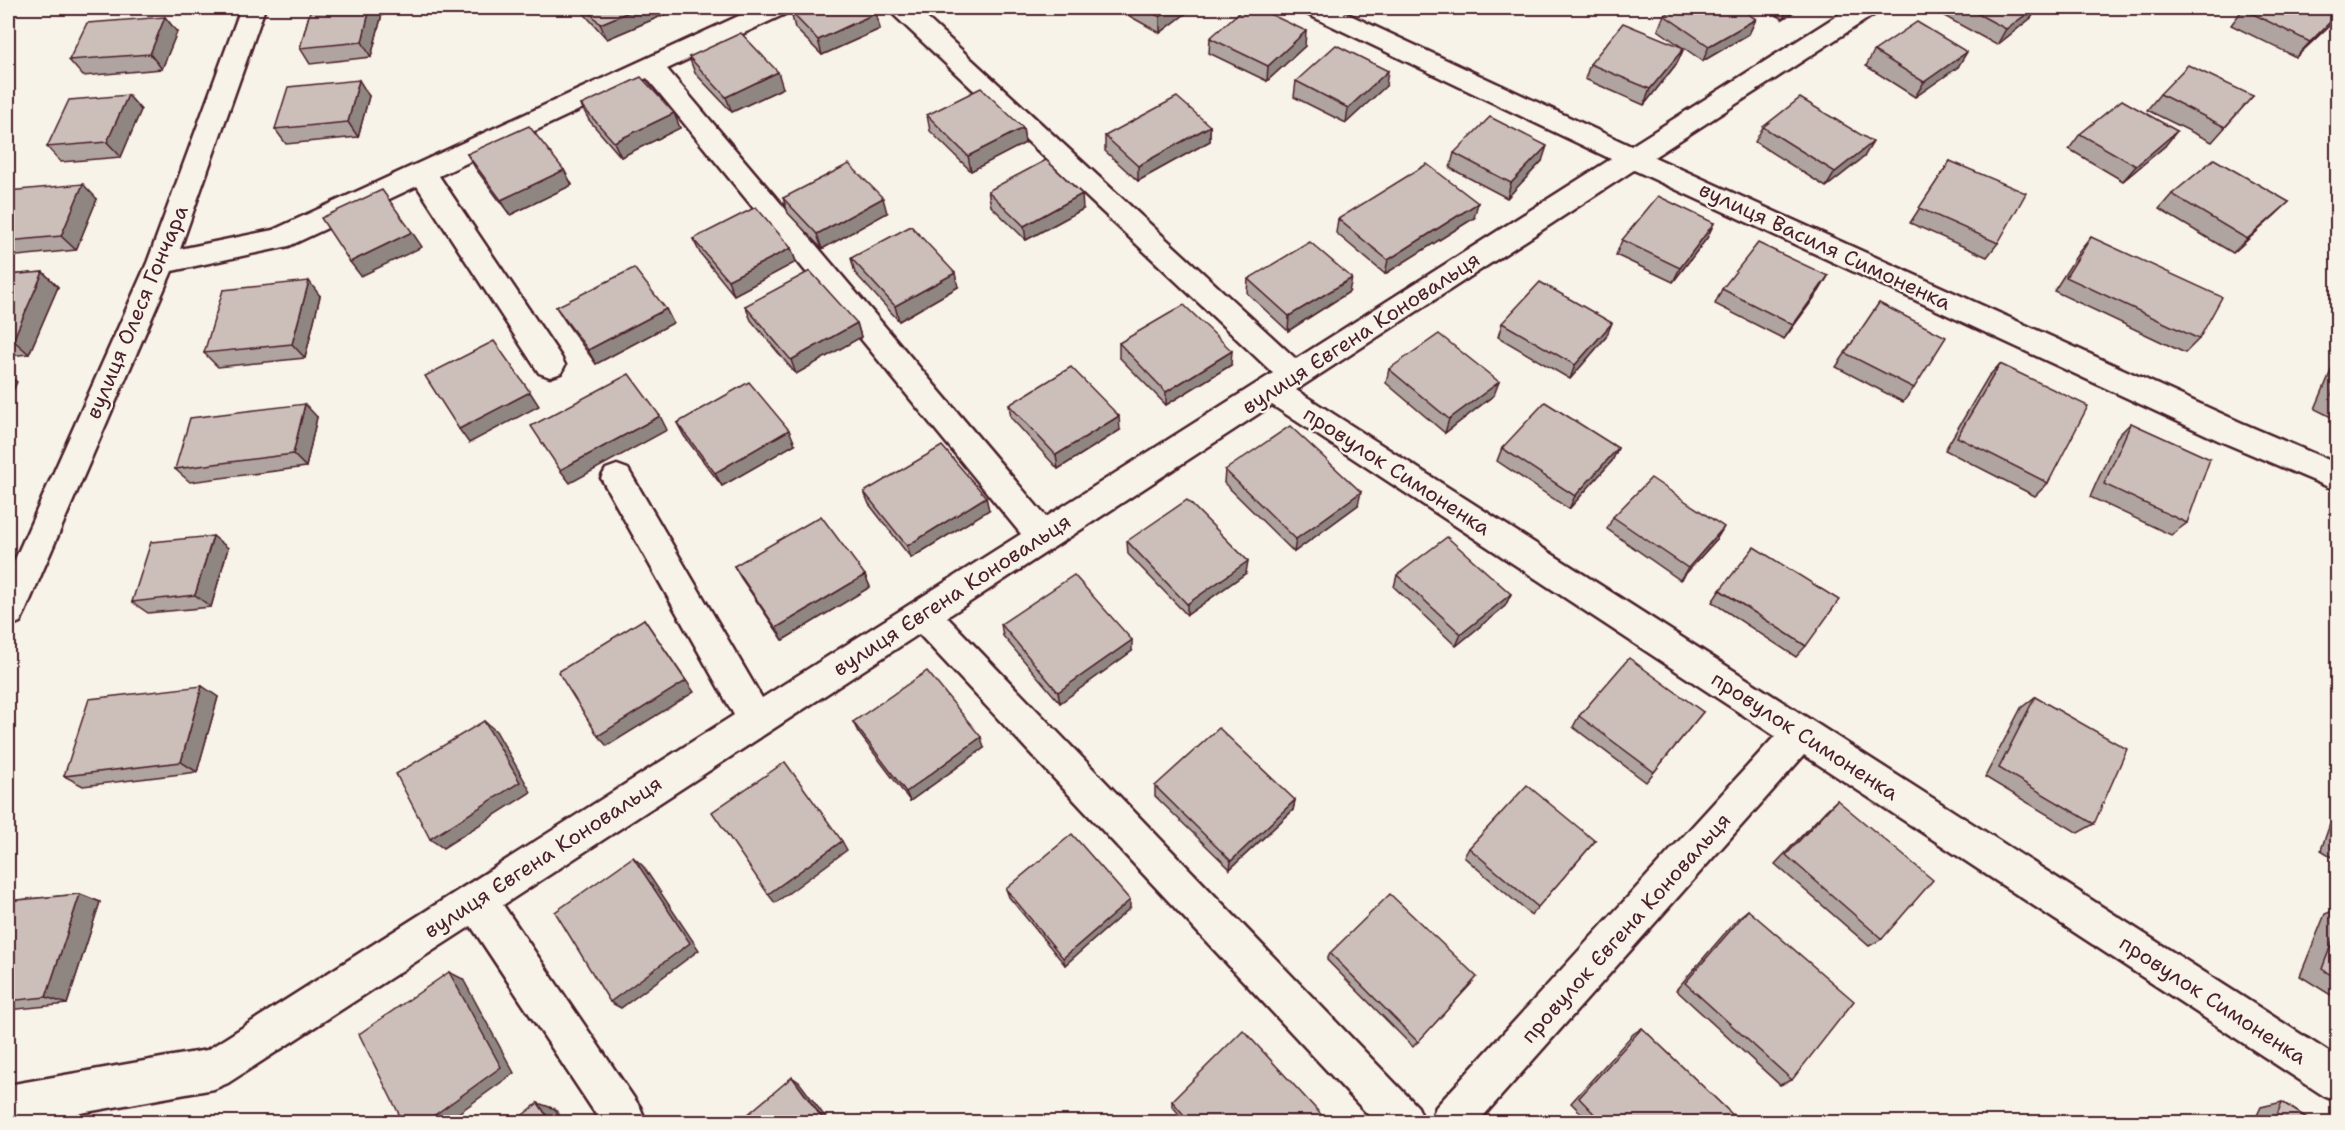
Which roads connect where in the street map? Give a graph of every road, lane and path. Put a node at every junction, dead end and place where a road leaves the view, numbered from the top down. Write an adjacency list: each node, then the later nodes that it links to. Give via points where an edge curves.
1 (253, 8): 9 (street, вулиця Олеся Гончара)
2 (776, 8): 6 (street)
3 (902, 8): 11 (street, провулок Симоненка)
4 (1316, 8): 7 (street, вулиця Василя Симоненка)
5 (1866, 8): 7 (street, вулиця Євгена Коновальця)
6 (651, 66): 8 (street); 14 (street)
7 (1634, 159): 11 (street, вулиця Євгена Коновальця); 13 (street, вулиця Василя Симоненка)
8 (422, 172): 9 (street, via 279,239); 10 (street)
9 (161, 263): 15 (street, вулиця Олеся Гончара)
10 (550, 365)
11 (1284, 383): 14 (street, вулиця Євгена Коновальця); 18 (street, провулок Симоненка)
12 (617, 478): 17 (street)
13 (2337, 478)
14 (1043, 537): 16 (street, вулиця Євгена Коновальця)
15 (8, 612)
16 (922, 614): 17 (street, вулиця Євгена Коновальця); 23 (street)
17 (756, 720): 19 (street, вулиця Євгена Коновальця)
18 (1802, 733): 20 (street, провулок Симоненка); 24 (street, провулок Євгена Коновальця)
19 (476, 899): 21 (street, вулиця Євгена Коновальця, via 214,1069); 22 (street)
20 (2337, 1082)
21 (8, 1106)
22 (625, 1122)
23 (1403, 1122)
24 (1451, 1122)

